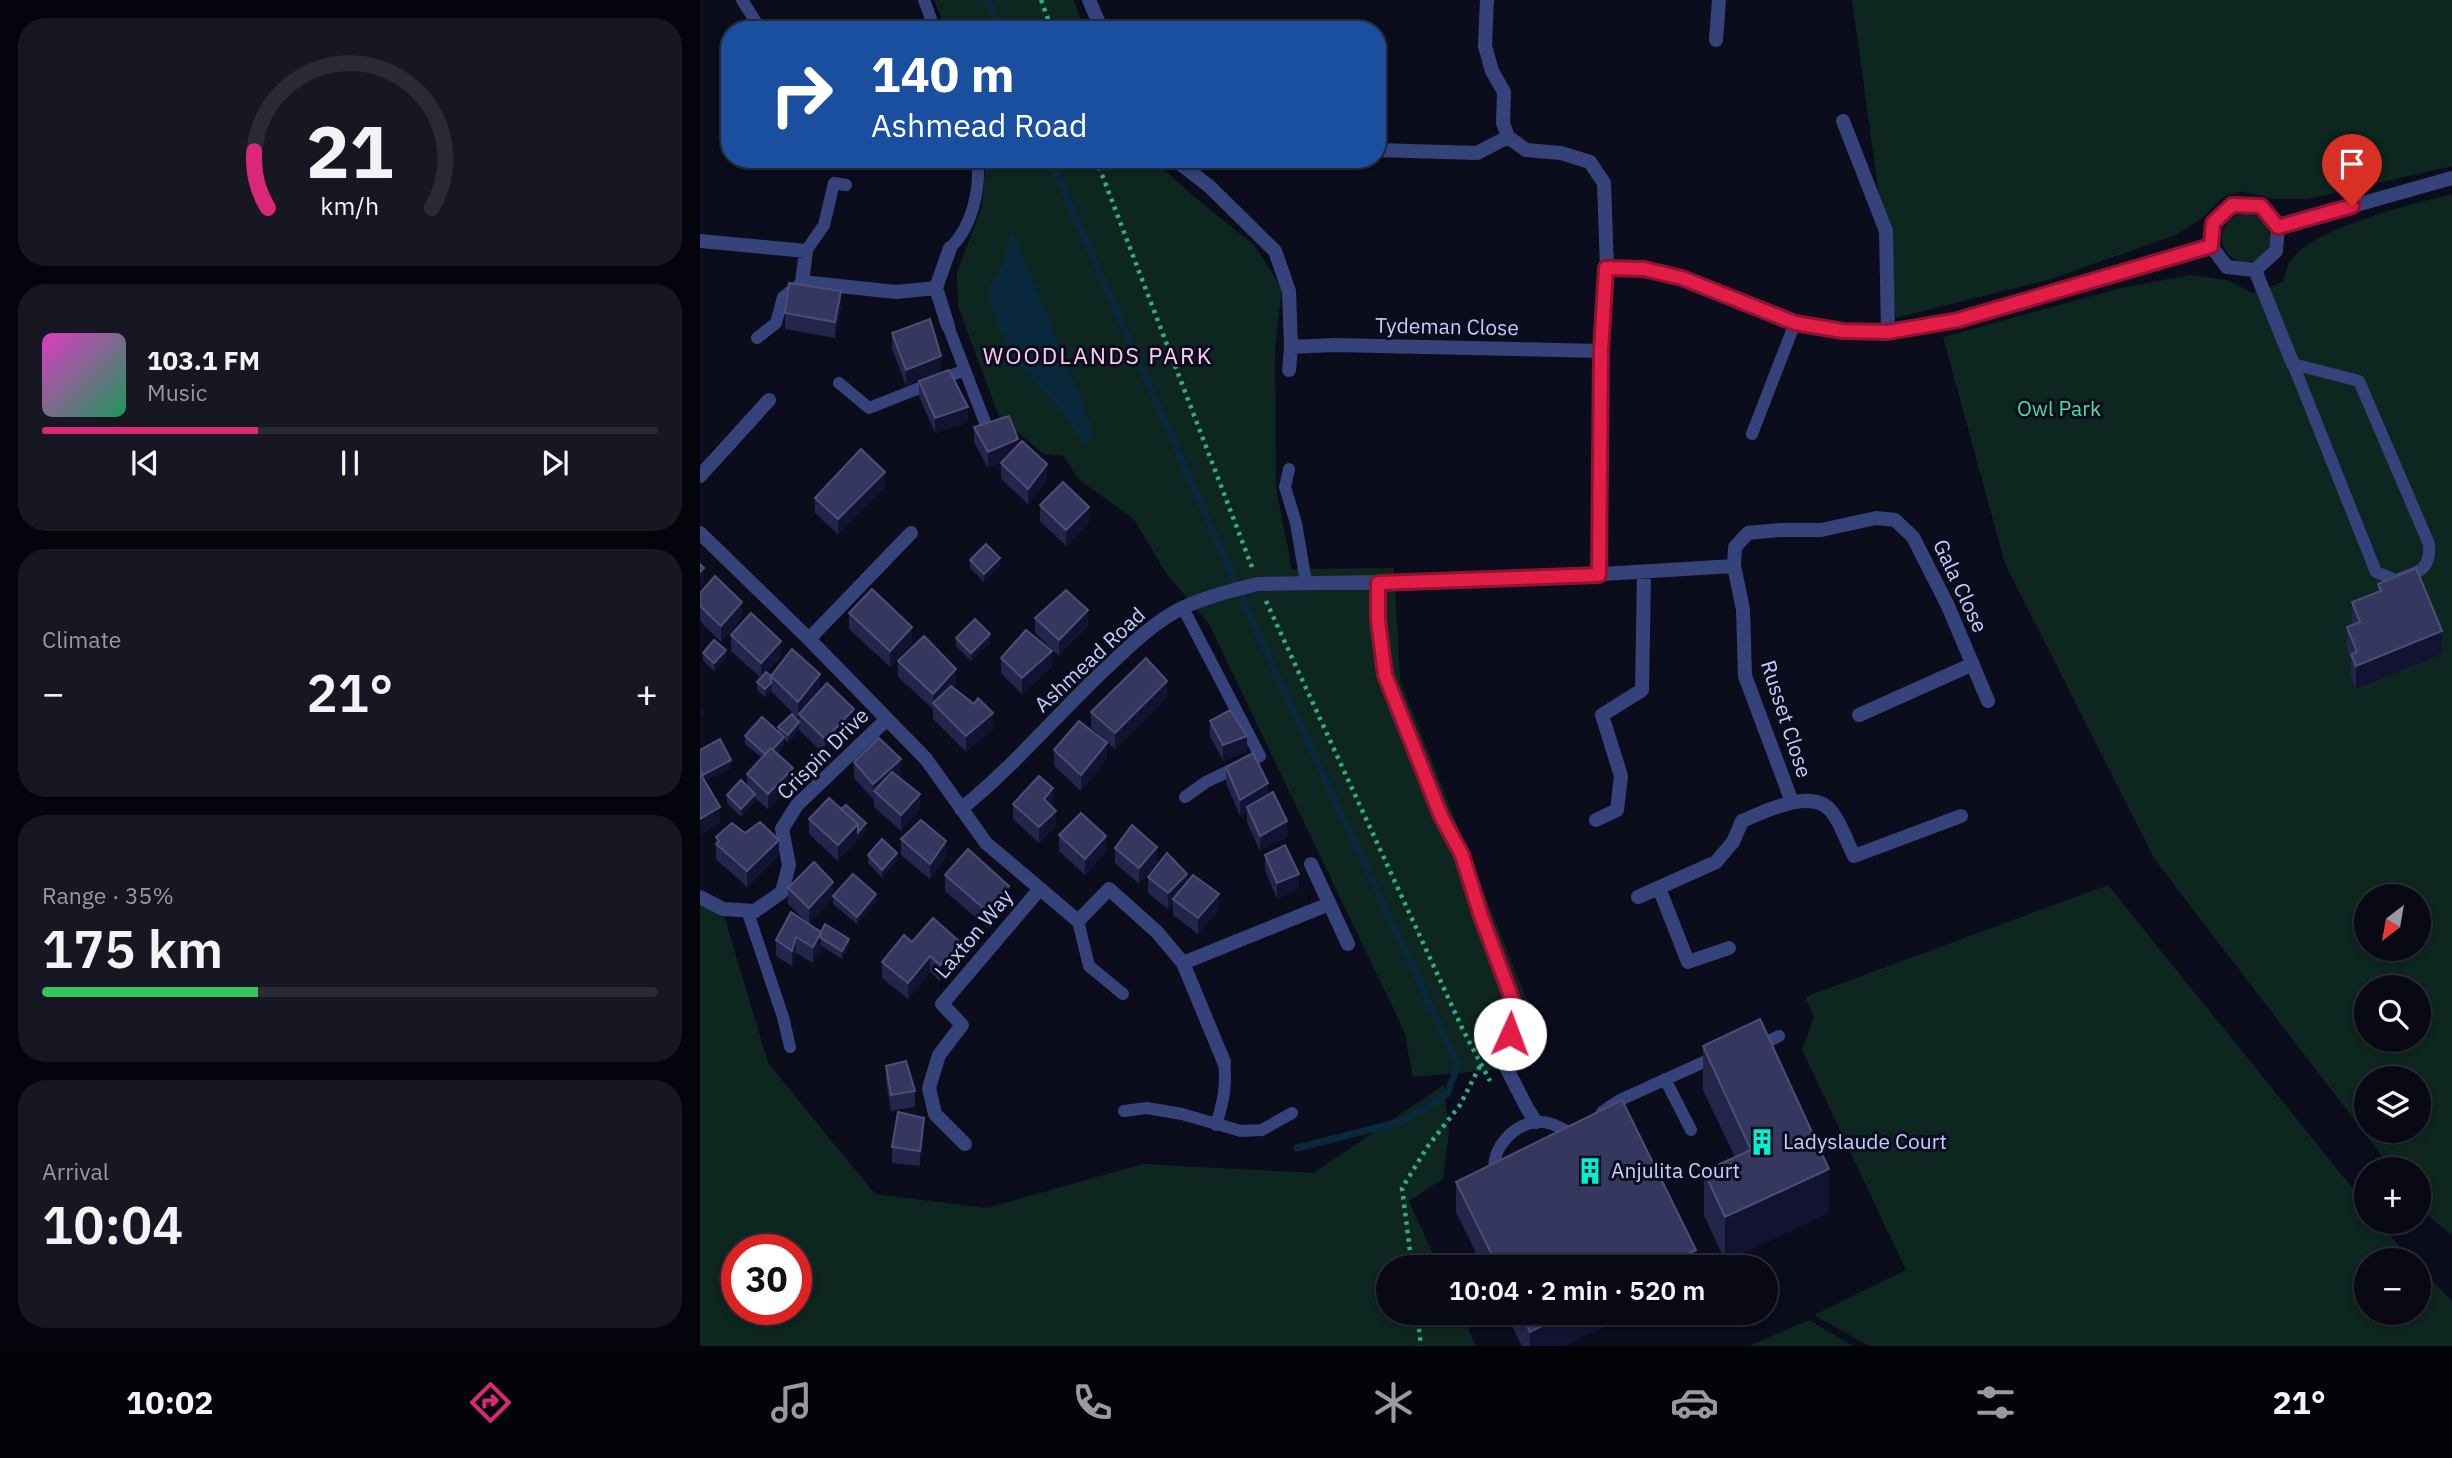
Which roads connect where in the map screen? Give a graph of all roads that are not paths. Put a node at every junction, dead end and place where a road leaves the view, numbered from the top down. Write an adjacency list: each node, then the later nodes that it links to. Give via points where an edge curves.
1 (742, 0): 6 (lane)
2 (924, 0): 7 (lane)
3 (1089, 0): 8 (street)
4 (1488, 0): 11 (street, via 1485,46 1504,92 1503,122)
5 (1719, 0): 9 (street)
6 (755, 21)
7 (932, 21)
8 (1098, 21)
9 (1716, 40)
10 (1843, 121): 28 (street, via 1886,231)
11 (1508, 137): 12 (street, via 1477,153); 22 (street, via 1526,150 1590,162 1604,183)
12 (1386, 150)
13 (978, 168): 20 (lane, via 974,205 960,239)
14 (1186, 168): 30 (street, via 1275,251 1289,290)
15 (2452, 178): 17 (street)
16 (846, 185): 21 (lane, via 834,183 824,225)
17 (2278, 227): 19 (street, via 2261,206 2232,205 2213,223); 23 (street, via 2276,251)
18 (700, 241): 21 (street)
19 (2211, 246): 23 (street, via 2227,267); 28 (street, via 1958,320)
20 (950, 248): 25 (street)
21 (806, 251): 24 (street)
22 (1606, 268): 26 (street, via 1644,269 1682,278); 31 (street)
23 (2255, 270): 32 (street)
24 (802, 282): 25 (street, via 896,292); 29 (lane, via 783,297 776,323)
25 (936, 288): 27 (street)
26 (1795, 323): 28 (street); 38 (lane)
27 (948, 326): 33 (lane)
28 (1888, 332)
29 (757, 338)
30 (1292, 347): 31 (street, Tydeman Close); 34 (street)
31 (1601, 351): 45 (street)
32 (2293, 364): 32 (lane, via 2359,381 2429,544 2430,558 2421,572 2396,580 2376,572)
33 (965, 370): 35 (lane, via 869,408); 37 (lane)
34 (1289, 370)
35 (839, 383)
36 (769, 400): 40 (street)
37 (986, 425)
38 (1752, 434)
39 (1289, 469): 46 (lane, via 1285,487)
40 (700, 476)
41 (700, 533): 49 (street)
42 (911, 533): 49 (street)
43 (1734, 566): 44 (street); 50 (street, Gala Close, via 1735,547 1748,533 1821,530 1876,518 1895,520 1913,537); 55 (street, Russet Close, via 1742,609 1745,676)
44 (1644, 573): 45 (street); 58 (street, via 1642,690 1602,715 1621,776 1617,810)
45 (1599, 575): 47 (street, Ashmead Road)
46 (1306, 582): 47 (street, Ashmead Road); 48 (street, Ashmead Road, via 1253,585)
47 (1378, 583): 79 (street, via 1385,675 1441,816 1462,855 1512,999 1504,1063)
48 (1183, 608): 54 (lane, via 1260,756); 56 (street, Ashmead Road, via 1096,676 988,788)
49 (809, 639): 53 (street)
50 (1973, 664): 51 (street, Gala Close); 52 (street, Gala Close)
51 (1988, 701)
52 (1858, 715)
53 (887, 719): 56 (street, via 926,759); 65 (street, Crispin Drive, via 797,805 782,829 789,865 782,892 755,911)
54 (1185, 797)
55 (1792, 802): 57 (street, Russet Close, via 1812,800 1830,809 1854,856); 60 (street, Russet Close, via 1742,821 1733,842 1716,862)
56 (961, 809): 61 (street, Laxton Way, via 986,842)
57 (1961, 816)
58 (1596, 820)
59 (1311, 863): 64 (street)
60 (1659, 888): 63 (street, Russet Close); 68 (street, via 1688,962)
61 (1039, 890): 66 (street, Laxton Way); 82 (street, Laxton Way, via 943,1004 962,1025 939,1055 929,1088 936,1114)
62 (700, 897): 65 (street, via 723,909)
63 (1639, 897)
64 (1329, 904): 67 (street); 69 (street)
65 (747, 911): 72 (lane)
66 (1078, 922): 69 (street, via 1109,889 1157,932); 70 (lane, via 1090,966)
67 (1348, 944)
68 (1729, 948)
69 (1183, 963): 75 (street)
70 (1123, 994)
71 (1779, 1036): 73 (lane)
72 (790, 1047)
73 (1746, 1051)
74 (1733, 1055): 76 (lane)
75 (1224, 1062): 80 (lane, via 1224,1102)
76 (1665, 1079): 79 (lane, via 1620,1100 1572,1134); 81 (lane)
77 (1124, 1111): 80 (lane, via 1147,1108)
78 (1292, 1113): 80 (lane, via 1262,1130)
79 (1536, 1122): 83 (lane, via 1505,1138 1494,1154)
80 (1216, 1125)
81 (1691, 1130)
82 (965, 1144)
83 (1494, 1168)

